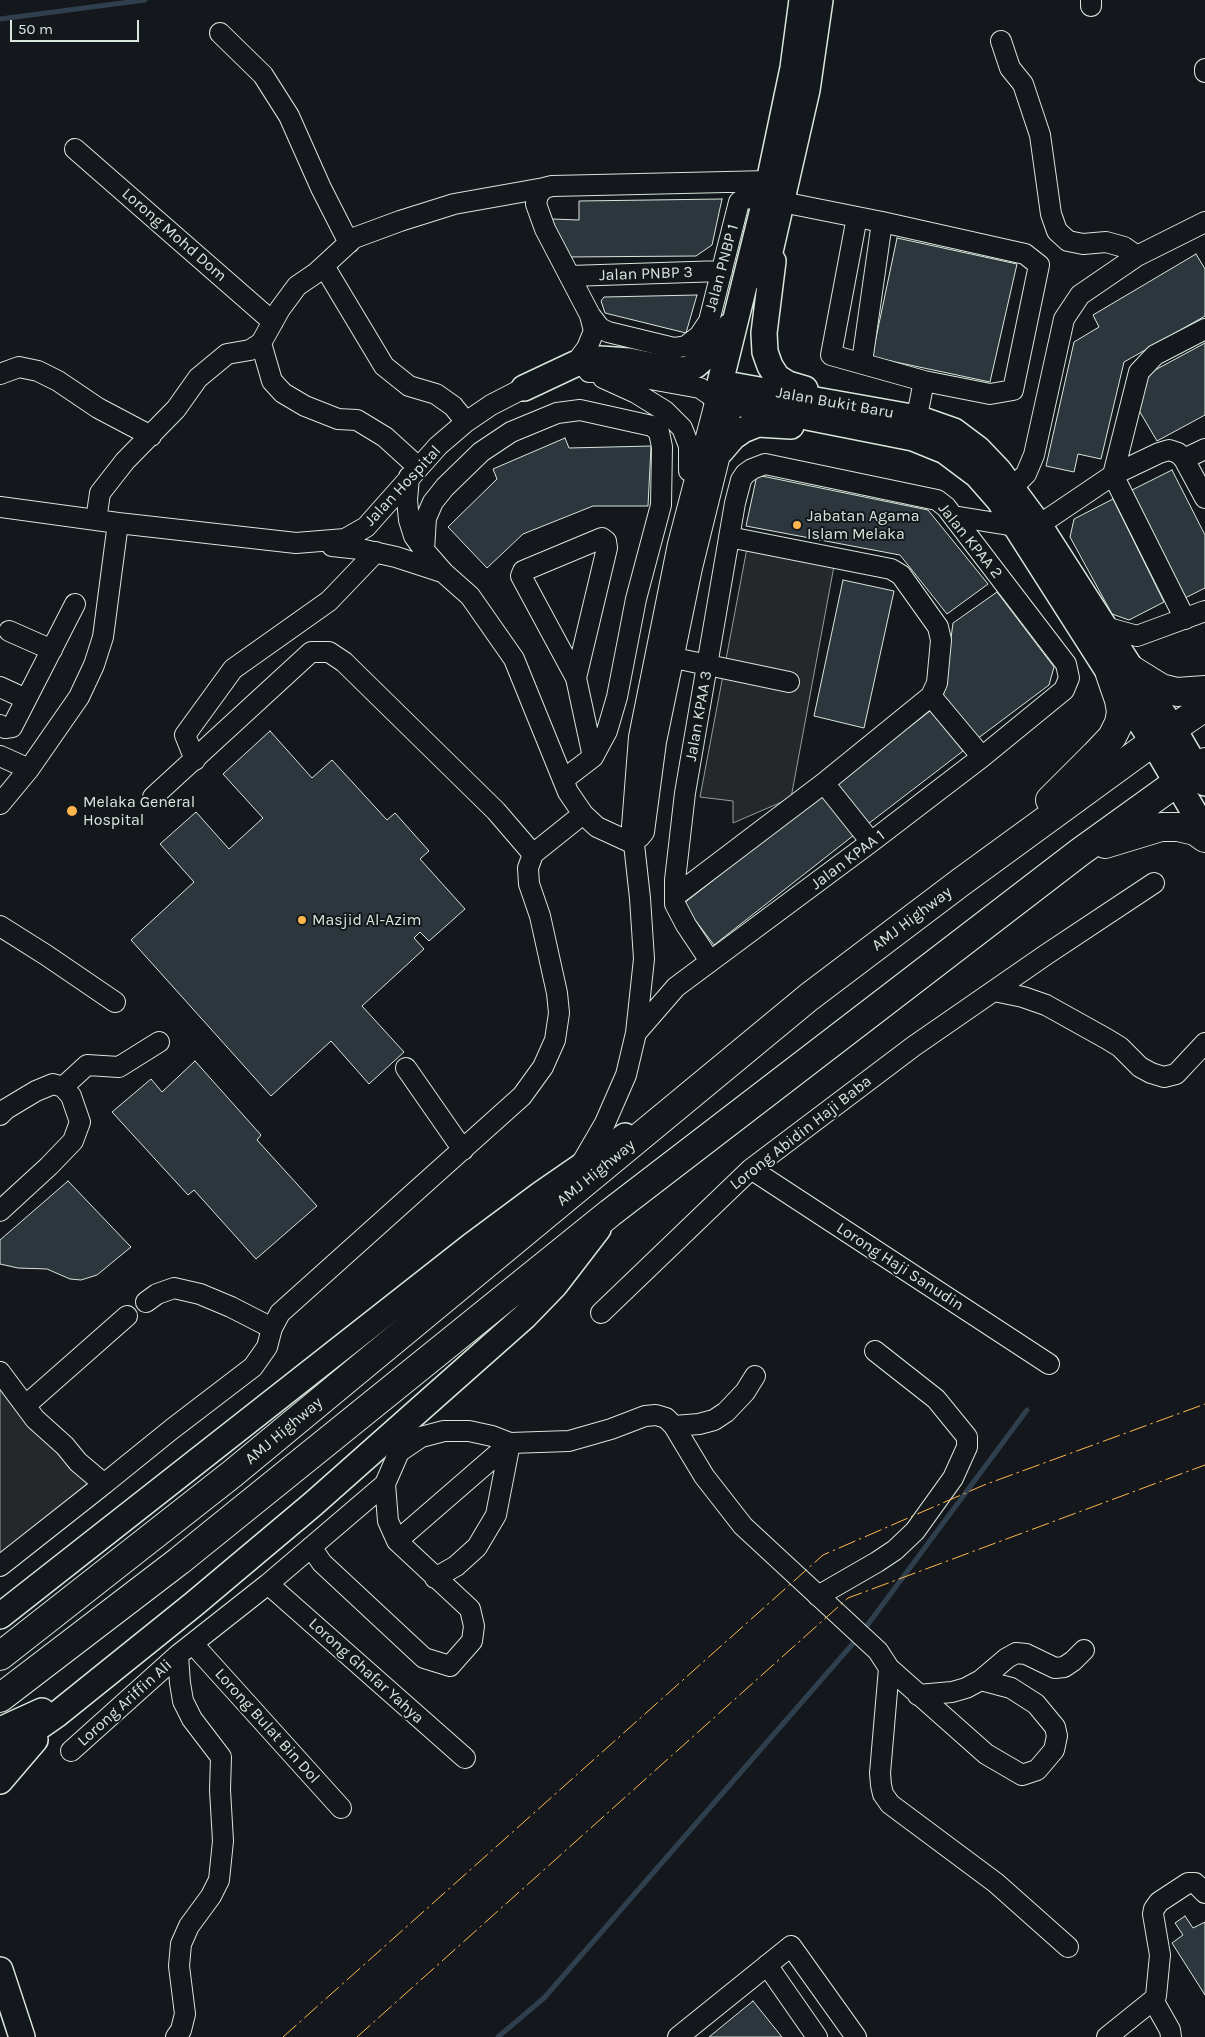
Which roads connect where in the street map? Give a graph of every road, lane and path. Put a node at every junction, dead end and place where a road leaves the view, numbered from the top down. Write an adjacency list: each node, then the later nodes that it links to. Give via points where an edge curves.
1 (802, 0): 6 (main road, via 793,68)
2 (820, 0): 8 (main road, via 807,90)
3 (220, 33): 12 (street, via 263,75 289,116)
4 (1002, 41): 13 (street, via 1010,68 1023,84 1040,135 1051,214 1058,231 1068,241 1083,244 1106,242 1124,247)
5 (75, 149): 19 (street, Lorong Mohd Dom)
6 (769, 181): 7 (street); 8 (main road)
7 (544, 188): 12 (street, via 454,204 354,238); 16 (street, via 536,204 545,229)
8 (774, 212): 9 (street); 15 (street, Jalan PNBP 1, via 752,198 739,202); 17 (main road); 29 (main road); 30 (main road, via 764,333 770,366 777,377 788,384 830,396)
9 (857, 217): 10 (street); 24 (street, via 831,355)
10 (882, 222): 24 (street); 27 (street, via 1025,254 1039,265 1013,390 990,394)
11 (1204, 224): 13 (street)
12 (349, 243): 14 (street)
13 (1137, 256): 40 (street, via 1080,295 1064,319 1034,455 1026,474)
14 (324, 266): 19 (street, via 296,286); 31 (street, via 384,366 409,386 436,394)
15 (722, 271): 16 (street, Jalan PNBP 3); 21 (street, Jalan PNBP 1, via 709,320 699,336 686,346 674,348)
16 (570, 276): 18 (street)
17 (741, 300): 23 (main road, via 725,337 696,365 686,370 670,370); 29 (main road)
18 (590, 315): 21 (street, Jalan PNBP 1, via 600,328); 25 (street, via 594,331)
19 (273, 322): 22 (street)
20 (1205, 329): 39 (street, via 1155,355 1140,372)
21 (625, 337): 23 (street, via 612,345 612,352 615,357)
22 (261, 343): 33 (street, via 250,350 227,354 198,378); 38 (street, via 272,380 283,393 338,419 357,420 385,437)
23 (630, 361): 25 (main road, via 600,359)
24 (862, 362): 27 (street)
25 (583, 368): 28 (main road); 29 (street); 49 (street, via 636,393 664,411 682,428 690,460)
26 (0, 374): 33 (street, via 18,367 38,372)
27 (924, 381): 32 (street)
28 (524, 388): 31 (street, Jalan Hospital)
29 (721, 391): 30 (main road, Jalan Bukit Baru); 35 (street); 49 (street)
30 (864, 418): 32 (main road, Jalan Bukit Baru); 35 (main road, via 828,432 781,424 758,424 733,437)
31 (466, 422): 38 (street, Jalan Hospital)
32 (915, 428): 40 (main road, Jalan Bukit Baru)
33 (151, 436): 44 (street, via 125,461 100,493)
34 (1205, 450): 36 (street)
35 (721, 451): 59 (street, via 692,568)
36 (1184, 459): 39 (street, via 1169,450); 41 (street)
37 (752, 468): 43 (street, Jalan KPAA 2, via 766,464 914,494 937,500); 47 (street, Jalan KPAA 3, via 741,480)
38 (414, 472): 48 (street, Jalan Hospital, via 356,534 332,541); 50 (street, via 407,500 414,536)
39 (1113, 475): 46 (street); 55 (street)
40 (1006, 495): 46 (main road, Jalan Bukit Baru)
41 (1205, 498)
42 (0, 507): 44 (street, Jalan Hospital)
43 (953, 516): 46 (street); 65 (street, Jalan KPAA 2, via 1066,664 1069,678)
44 (96, 520): 45 (street, Jalan Hospital)
45 (118, 523): 48 (street, Jalan Hospital); 76 (street, via 103,636 94,665 79,697)
46 (1027, 526): 56 (main road, Jalan Bukit Baru); 61 (main road, Jalan Bukit Baru)
47 (729, 537): 60 (street, Jalan KPAA 3); 67 (street, via 891,569 901,575 938,627 941,640 937,683)
48 (296, 543): 51 (street)
49 (678, 544): 59 (street)
50 (424, 550): 52 (street); 73 (street, via 426,518 433,502 481,452 511,432 557,412 580,410 652,426 659,432 662,447 661,505 636,599 617,697 607,731)
51 (376, 552): 52 (street); 75 (street, via 329,601 233,670 185,735)
52 (444, 573): 78 (street, via 470,596 514,660)
53 (75, 604): 58 (street)
54 (1205, 611): 55 (street)
55 (1185, 619): 56 (street, via 1137,636)
56 (1105, 627): 61 (main road, Jalan Bukit Baru)
57 (9, 631): 58 (street)
58 (52, 650): 68 (street)
59 (664, 656): 60 (street); 86 (street, via 644,832)
60 (708, 665): 63 (street); 91 (street, Jalan KPAA 3, via 685,793)
61 (1121, 672): 66 (highway, via 1177,692); 71 (main road, Jalan Bukit Baru); 89 (highway, via 1121,712 1112,736 1027,823)
62 (576, 678): 62 (street, via 606,548 606,541 602,538 522,571 521,576); 73 (street)
63 (788, 682)
64 (0, 687): 68 (street)
65 (1064, 690): 74 (street, Jalan KPAA 1)
66 (1205, 690)
67 (932, 696): 74 (street); 79 (street)
68 (26, 699): 70 (street, via 12,727)
69 (1205, 707): 71 (highway, AMJ Highway)
70 (0, 725)
71 (1163, 735): 77 (main road, Jalan Bukit Baru); 89 (highway, AMJ Highway)
72 (0, 756): 76 (street)
73 (593, 757): 78 (street)
74 (982, 757): 85 (street, Jalan KPAA 1)
75 (195, 760): 80 (street); 88 (street, via 311,652 329,652 344,662 496,811)
76 (29, 769): 81 (street)
77 (1195, 773): 83 (main road, Jalan Bukit Baru); 87 (highway)
78 (563, 780): 82 (street)
79 (824, 783): 85 (street); 91 (street)
80 (153, 798)
81 (0, 804)
82 (583, 814): 86 (street, via 597,826); 88 (street)
83 (1205, 831)
84 (1205, 838): 87 (highway, via 1195,831 1161,827)
85 (871, 842): 93 (street, Jalan KPAA 1)
86 (634, 844): 96 (street, via 644,959)
87 (1080, 852): 107 (highway)
88 (533, 854): 103 (street, via 528,868 530,884 557,993 559,1013 555,1040 543,1067 522,1096)
89 (961, 882): 101 (highway, AMJ Highway, via 809,997)
90 (1154, 883): 94 (street, Lorong Abidin Haji Baba)
91 (675, 896): 93 (street, Jalan KPAA 3, via 675,904 686,925)
92 (0, 926): 95 (street)
93 (710, 961): 96 (street, Jalan KPAA 1, via 676,987)
94 (994, 991): 98 (street, via 1046,1006 1120,1047 1140,1067 1164,1077 1176,1074); 105 (street, Lorong Abidin Haji Baba, via 914,1046)
95 (115, 1002)
96 (636, 1033): 104 (street, via 626,1075 605,1123)
97 (159, 1042): 100 (street, via 120,1067 87,1065)
98 (1205, 1043)
99 (406, 1068): 103 (street)
100 (63, 1087): 102 (street, via 53,1084 36,1091); 106 (street, via 72,1096 80,1122 73,1140)
101 (687, 1099): 104 (main road); 133 (highway, AMJ Highway, via 232,1474)
102 (0, 1115)
103 (463, 1150): 111 (street, via 313,1282 280,1313)
104 (579, 1167): 129 (main road, via 471,1246)
105 (751, 1169): 109 (street, Lorong Abidin Haji Baba); 113 (street, Lorong Haji Sanudin)
106 (0, 1211)
107 (610, 1213): 120 (main road, via 579,1255 524,1317); 138 (highway, via 179,1561)
108 (146, 1302): 111 (street, via 174,1288 200,1294)
109 (601, 1313)
110 (126, 1316): 117 (street)
111 (272, 1328): 121 (street, via 266,1347 253,1367)
112 (875, 1351): 128 (street, via 936,1399 967,1437 967,1447 953,1478 915,1531 895,1550)
113 (1049, 1364)
114 (0, 1372): 116 (street)
115 (755, 1376): 118 (street, via 745,1392 714,1420)
116 (6, 1394): 117 (street)
117 (26, 1406): 121 (street, via 78,1462)
118 (674, 1426): 119 (street, via 666,1418 645,1416 568,1441); 128 (street, via 704,1476 743,1526)
119 (510, 1443): 120 (street, via 469,1431 444,1431); 123 (street); 126 (street, via 496,1515 477,1547 456,1566)
120 (393, 1446): 122 (street); 136 (main road, via 269,1542)
121 (104, 1484): 125 (street)
122 (385, 1484): 123 (street, via 388,1521); 124 (street, Lorong Ariffin Ali)
123 (397, 1541): 126 (street)
124 (312, 1547): 126 (street, via 322,1563 424,1658 450,1666 472,1641 474,1626 470,1609); 127 (street, Lorong Ariffin Ali)
125 (0, 1566)
126 (435, 1578)
127 (268, 1584): 131 (street, Lorong Ariffin Ali); 143 (street, Lorong Ghafar Yahya)
128 (818, 1596): 134 (street, via 878,1651)
129 (9, 1609): 130 (main road)
130 (0, 1630)
131 (185, 1649): 141 (street, Lorong Ariffin Ali); 145 (street, Lorong Bulat Bin Dol); 152 (street, via 180,1683 183,1701 221,1758 223,1841 219,1880 189,1926 182,1944 179,1966 185,2014)
132 (1084, 1650): 135 (street, via 1069,1664 1055,1668 1026,1654 1016,1653)
133 (0, 1656)
134 (889, 1668): 137 (street); 147 (street, via 880,1773 883,1794 890,1804 996,1883)
135 (981, 1680): 137 (street, via 952,1692); 137 (street, via 1012,1688 1036,1704 1054,1727 1057,1736 1054,1750 1037,1770 1022,1775 986,1754)
136 (86, 1692): 139 (main road); 140 (main road)
137 (918, 1695)
138 (0, 1698)
139 (56, 1715): 142 (main road); 144 (main road)
140 (0, 1730)
141 (71, 1751)
142 (0, 1754)
143 (465, 1758)
144 (0, 1781)
145 (341, 1808)
146 (1205, 1893): 150 (street, via 1195,1883 1188,1882 1154,1909 1160,1955)
147 (1068, 1947)
148 (767, 1965): 153 (street); 154 (street); 155 (street, via 791,1946)
149 (0, 1970): 151 (main road)
150 (1153, 2000): 156 (street); 157 (street)
151 (22, 2037)
152 (176, 2037)
153 (678, 2037)
154 (817, 2037)
155 (856, 2037)
156 (1107, 2037)
157 (1171, 2037)

